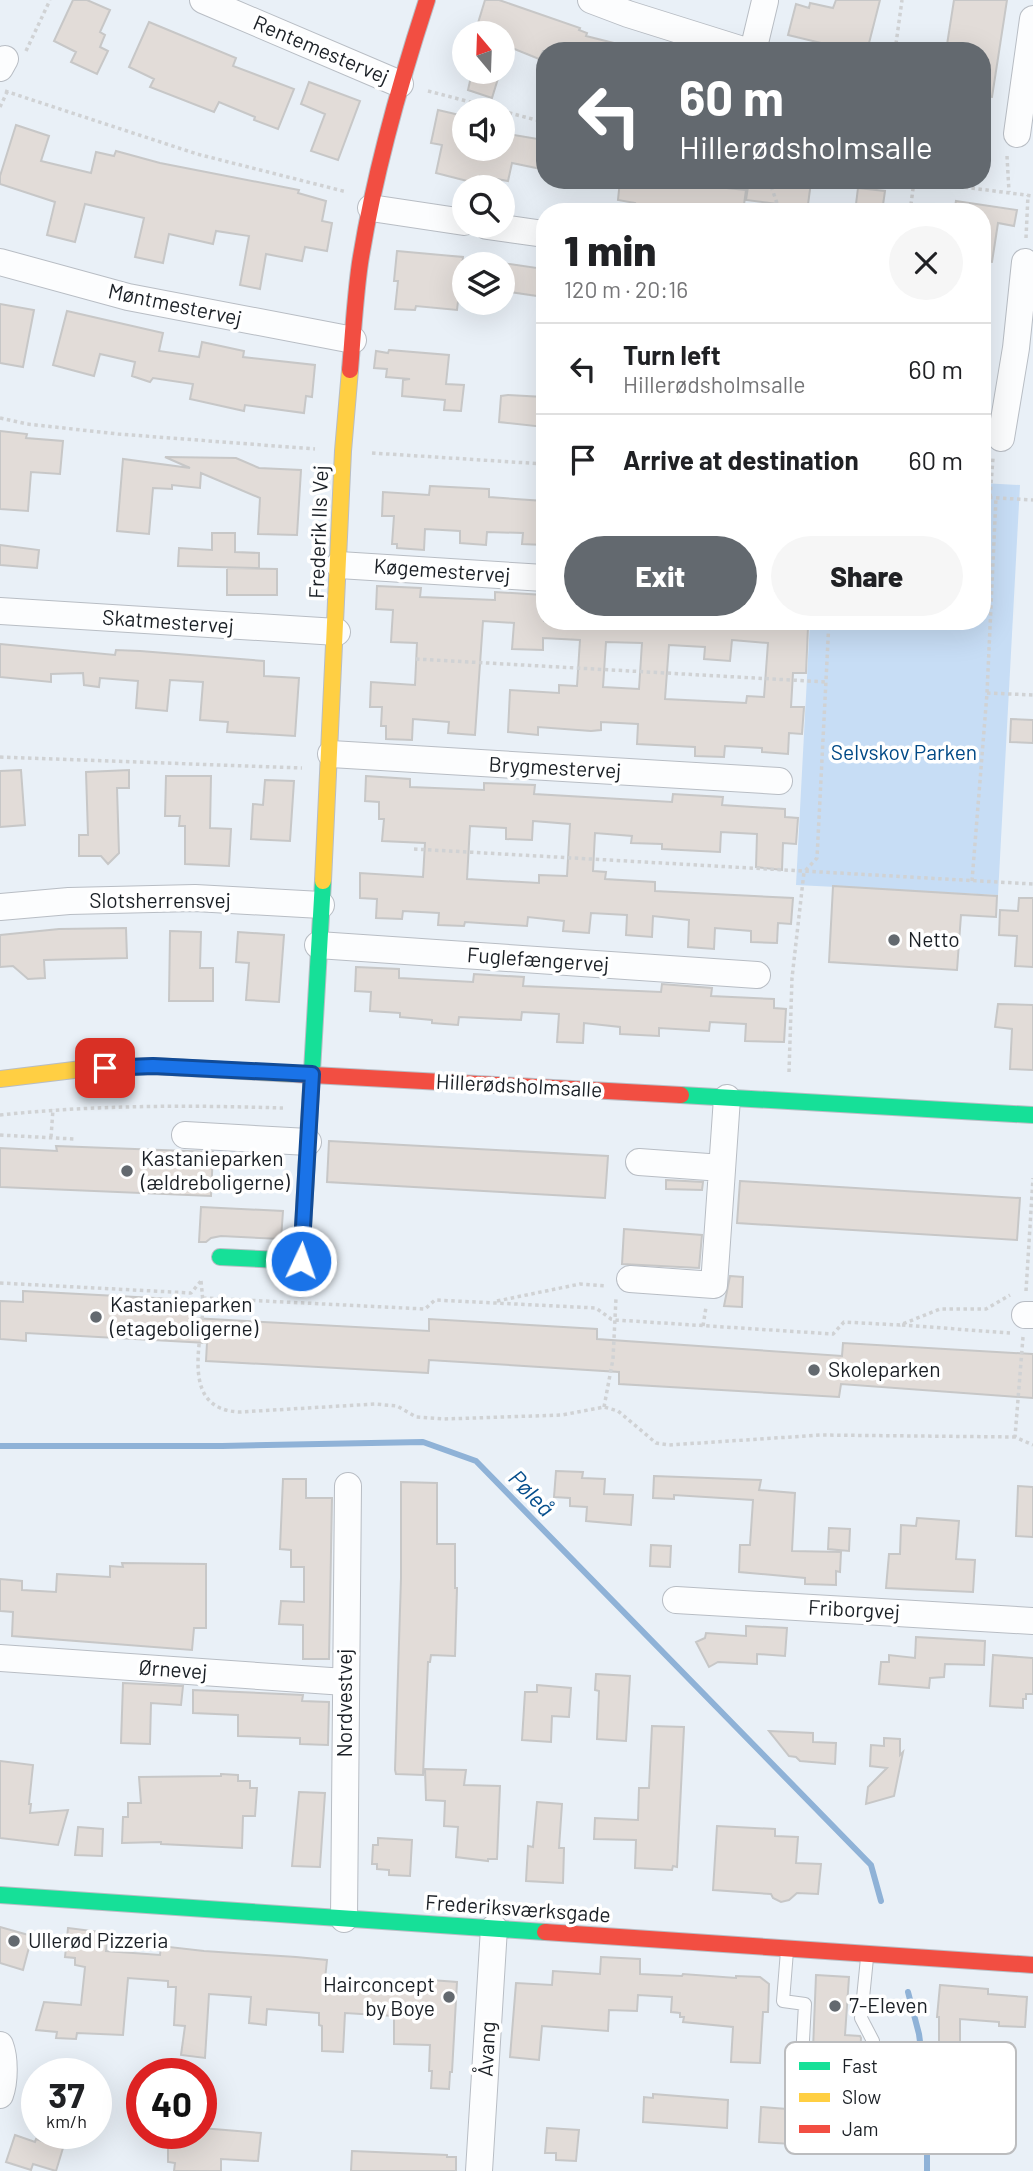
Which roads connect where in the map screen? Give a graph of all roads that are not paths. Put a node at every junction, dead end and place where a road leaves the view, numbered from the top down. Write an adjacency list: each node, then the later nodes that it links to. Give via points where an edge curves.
1 (203, 0): 9 (street, Rentemestervej)
2 (427, 0): 9 (street, Frederik IIs Vej)
3 (591, 0): 6 (street)
4 (765, 1): 7 (street)
5 (1033, 19): 8 (street)
6 (717, 42)
7 (755, 42)
8 (1030, 57): 10 (street)
9 (400, 84): 11 (street, Frederik IIs Vej)
10 (1017, 134)
11 (370, 208): 12 (street); 17 (street, Frederik IIs Vej)
12 (452, 220)
13 (515, 230): 14 (street)
14 (536, 233)
15 (0, 262): 17 (street, Møntmestervej, via 128,297)
16 (1025, 262): 18 (street)
17 (353, 340): 20 (street, Frederik IIs Vej)
18 (1024, 349): 19 (street)
19 (1001, 438)
20 (339, 565): 21 (street, Køgemestervej); 23 (street, Frederik IIs Vej)
21 (536, 577)
22 (0, 611): 23 (street, Skatmestervej)
23 (337, 632): 24 (street, Frederik IIs Vej)
24 (331, 762): 25 (street, Brygmestervej); 26 (street, Frederik IIs Vej)
25 (779, 781)
26 (321, 905): 27 (street, Slotsherrensvej, via 195,898); 28 (street, Frederik IIs Vej)
27 (0, 907)
28 (318, 945): 29 (street, Fuglefængervej); 30 (street, Frederik IIs Vej)
29 (757, 975)
30 (312, 1074): 31 (street, Hillerødsholmsalle, via 153,1066); 32 (street, Hillerødsholmsalle); 35 (street)
31 (0, 1079)
32 (727, 1098): 33 (street, Hillerødsholmsalle); 37 (street)
33 (1033, 1115)
34 (185, 1135): 35 (street)
35 (308, 1142): 38 (street, via 301,1261)
36 (639, 1162): 37 (street)
37 (722, 1168): 39 (street, via 714,1285)
38 (220, 1257)
39 (623, 1283)
40 (348, 1486): 44 (street, Nordvestvej)
41 (676, 1600): 42 (street, Friborgvej)
42 (1033, 1621)
43 (0, 1658): 44 (street, Ørnevej)
44 (345, 1682): 46 (street, Nordvestvej)
45 (0, 1895): 46 (street, Frederiksværksgade)
46 (344, 1919): 47 (street, Frederiksværksgade)
47 (494, 1928): 48 (street, Frederiksværksgade); 55 (street, Åvang)
48 (787, 1948): 49 (street, Frederiksværksgade); 51 (lane, via 783,2001 805,2004)
49 (867, 1954): 50 (street, Frederiksværksgade); 52 (lane, via 861,2018)
50 (1033, 1965)
51 (803, 2042)
52 (873, 2042)
53 (0, 2045): 54 (street)
54 (0, 2095)
55 (479, 2171)

